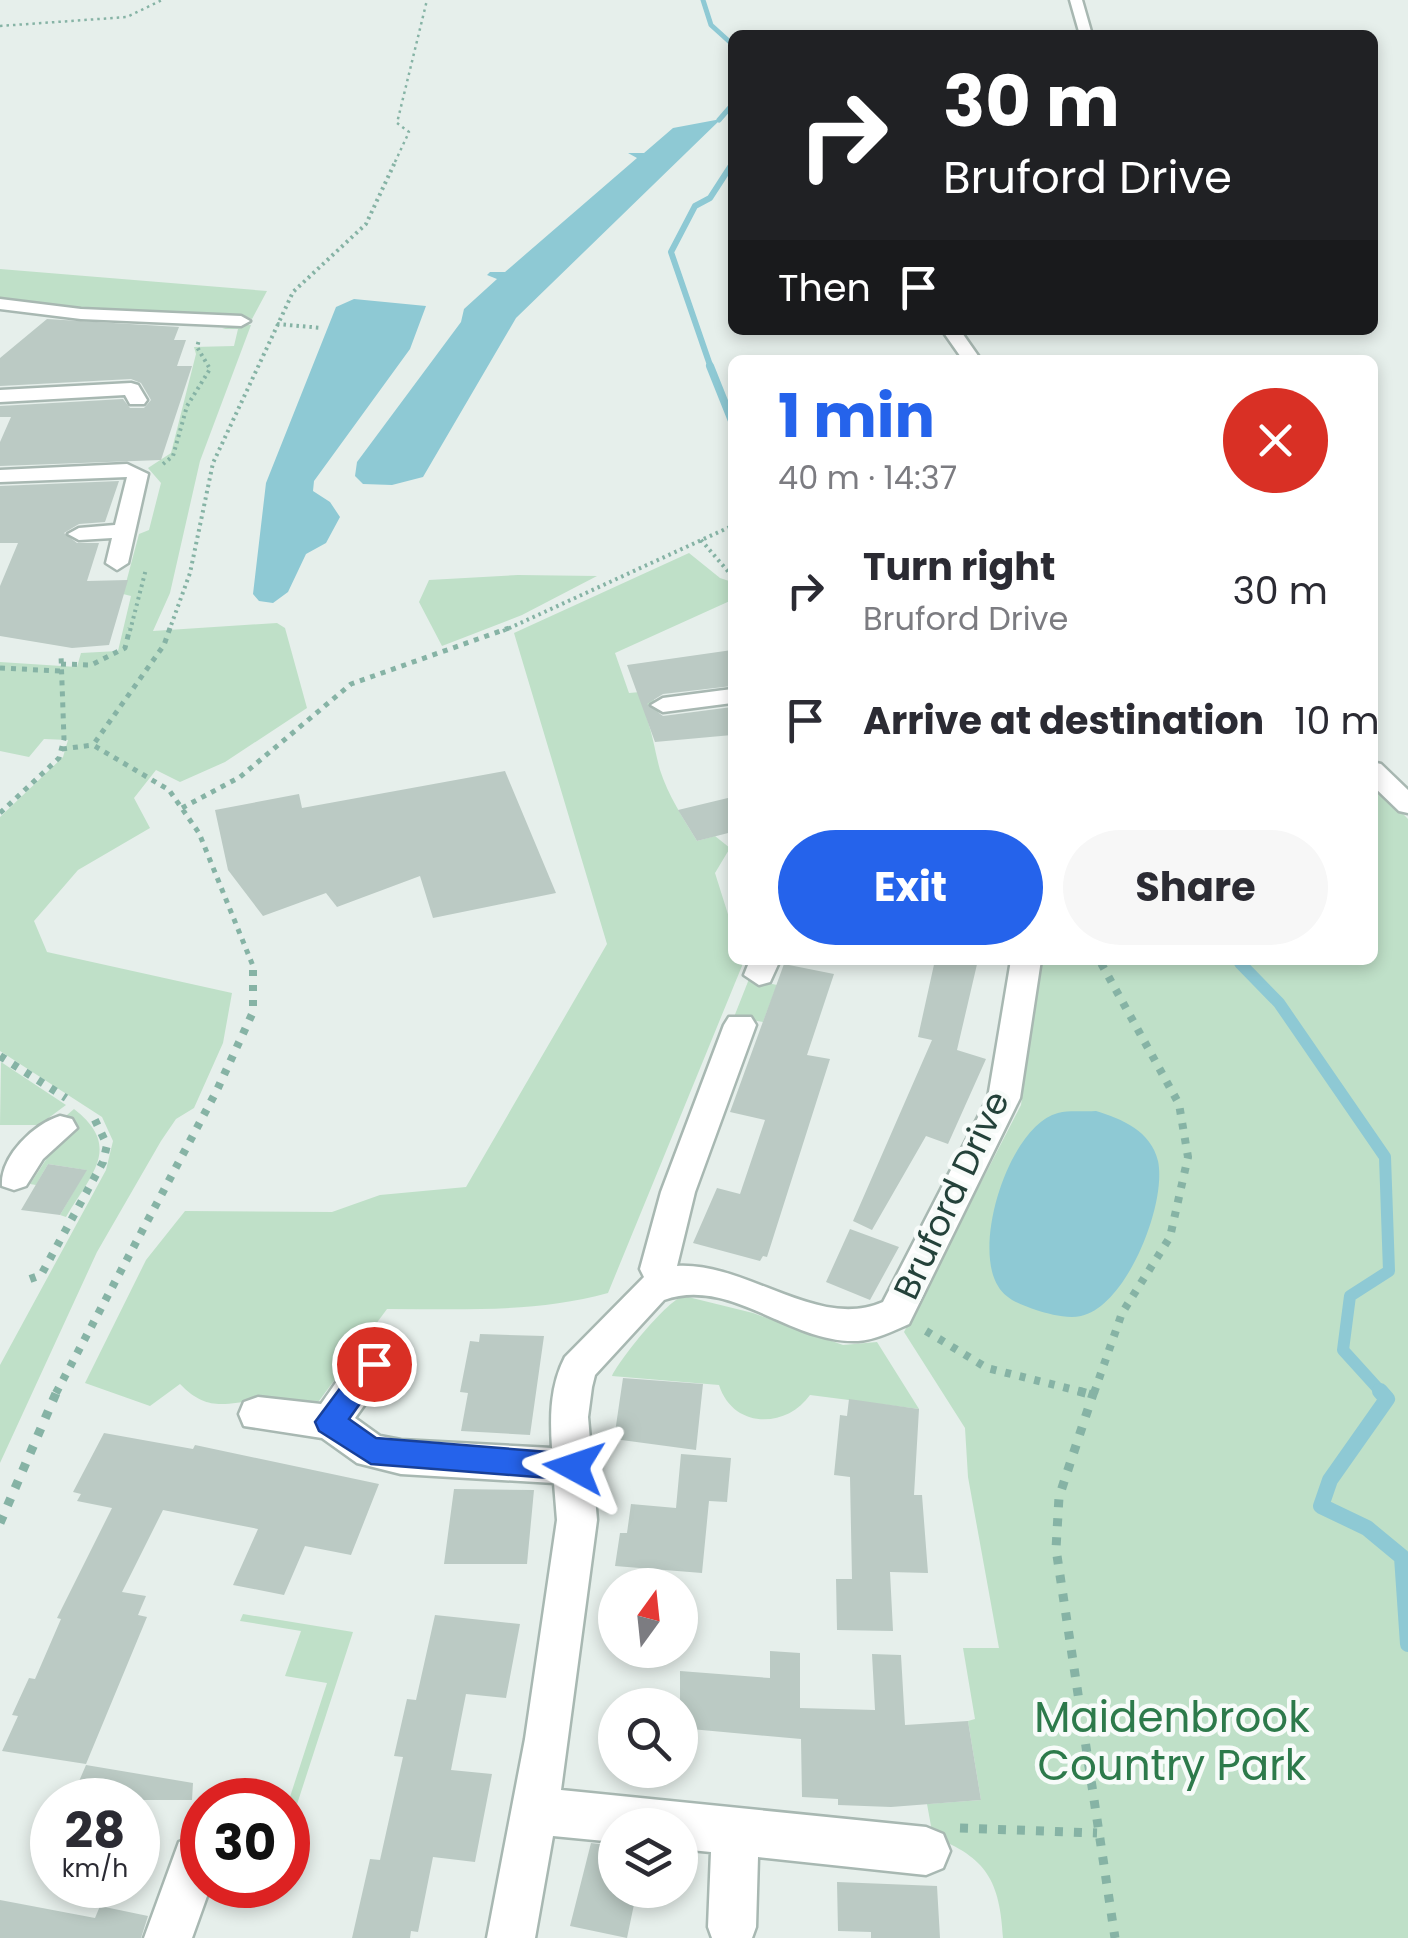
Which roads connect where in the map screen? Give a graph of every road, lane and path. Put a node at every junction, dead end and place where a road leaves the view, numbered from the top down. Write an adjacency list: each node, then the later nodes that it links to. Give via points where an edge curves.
1 (162, 0): 4 (path, via 126,17)
2 (427, 0): 8 (path, via 397,123 409,132 380,198 366,224 293,292)
3 (1076, 0): 5 (street)
4 (0, 26)
5 (1085, 30)
6 (0, 304): 9 (street)
7 (241, 320): 8 (path); 9 (street)
8 (278, 324): 10 (path); 25 (path, via 213,463 198,544 164,645)
9 (202, 328): 13 (path, via 197,347 207,358 207,376 187,406 173,456)
10 (322, 328)
11 (0, 396): 12 (street, via 131,390)
12 (137, 400)
13 (138, 474): 14 (street); 18 (street)
14 (0, 476)
15 (728, 528): 17 (path)
16 (79, 534): 18 (street)
17 (700, 540): 19 (path); 29 (path, via 483,640 351,684 240,777)
18 (121, 549): 22 (path, via 135,551 146,567 128,644 101,662)
19 (728, 572)
20 (61, 655): 22 (path)
21 (0, 668): 22 (path)
22 (60, 668): 26 (path)
23 (728, 697): 24 (street)
24 (663, 705)
25 (93, 745): 26 (path); 29 (path, via 154,778)
26 (62, 749): 30 (path)
27 (1378, 776): 28 (street)
28 (1408, 805)
29 (182, 808): 43 (path, via 253,958 253,1012 60,1382)
30 (0, 813)
31 (1025, 965): 37 (street, Bruford Drive, via 1004,1098)
32 (1102, 965): 39 (path, via 1178,1104 1188,1157 1170,1236 1122,1313)
33 (740, 1025): 36 (street, via 678,1192 658,1269)
34 (60, 1128): 35 (street)
35 (15, 1157)
36 (666, 1282): 37 (street, Bruford Drive, via 693,1279 743,1290 836,1325 860,1326); 42 (street, via 578,1368 569,1417)
37 (896, 1312): 39 (path, via 982,1370)
38 (374, 1364): 41 (street)
39 (1093, 1395): 48 (path, via 1059,1496 1056,1549)
40 (258, 1414): 41 (street)
41 (330, 1422): 42 (street, via 386,1454)
42 (574, 1467): 44 (street, via 577,1520)
43 (0, 1523)
44 (535, 1811): 45 (street); 53 (street)
45 (598, 1817)
46 (698, 1827): 47 (street)
47 (735, 1831): 49 (street); 51 (street)
48 (1096, 1833): 49 (path, via 927,1827); 54 (path)
49 (926, 1850)
50 (180, 1904): 52 (street)
51 (732, 1927)
52 (168, 1938)
53 (511, 1938)
54 (1115, 1938)

